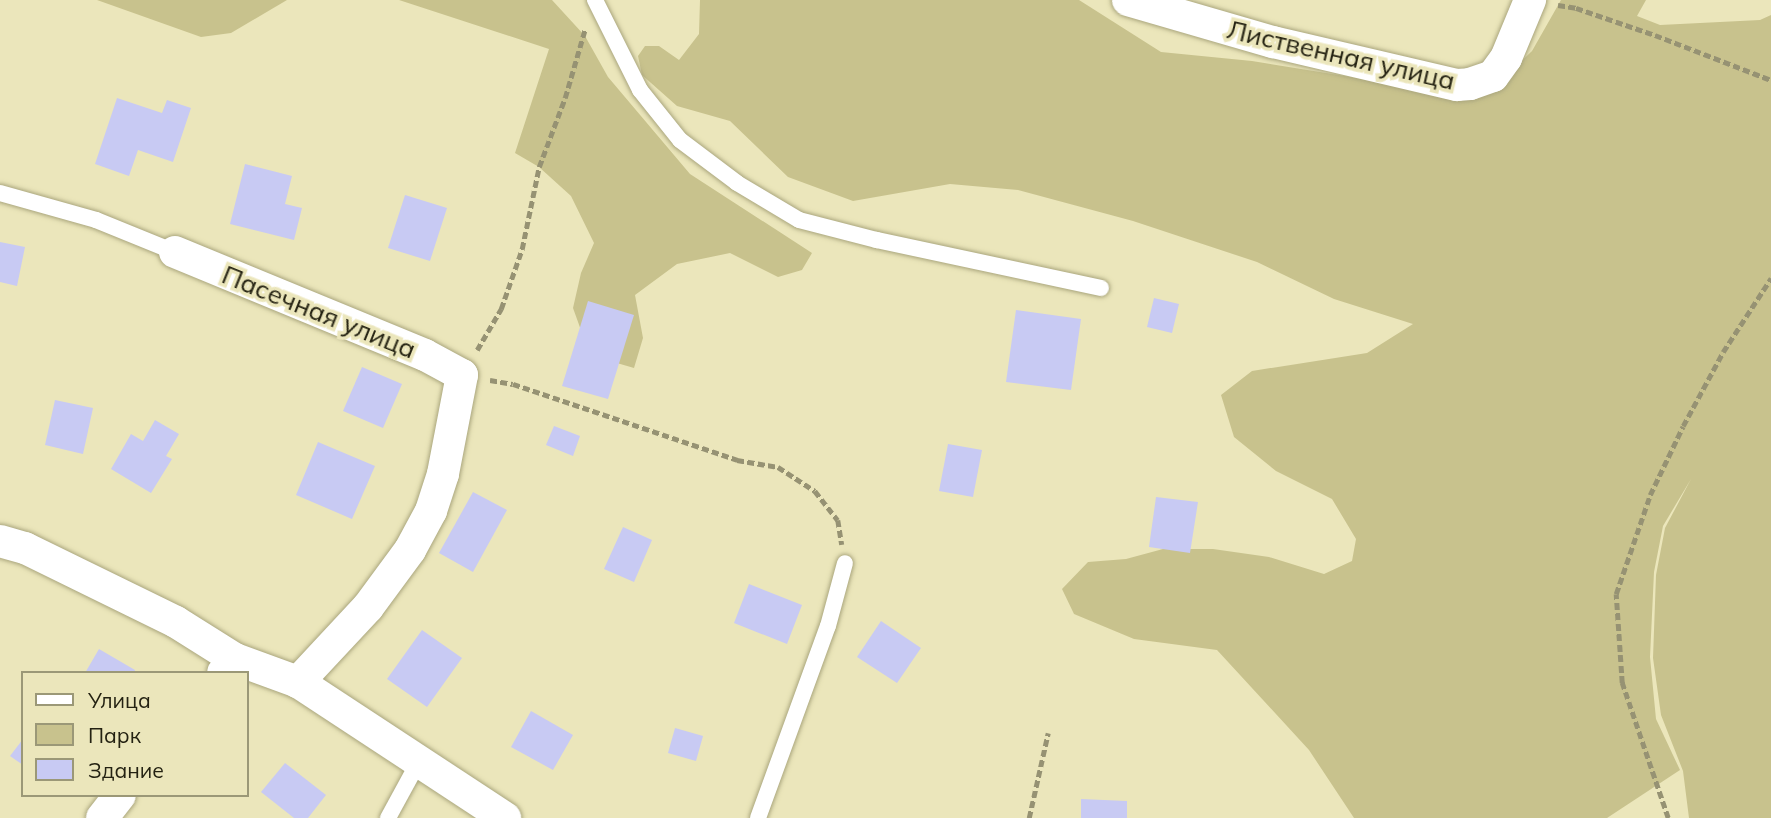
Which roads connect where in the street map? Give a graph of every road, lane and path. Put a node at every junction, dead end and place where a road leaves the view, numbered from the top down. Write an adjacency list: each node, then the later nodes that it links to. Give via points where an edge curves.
1 (595, 0): 9 (lane, via 640,90 680,140 737,183 799,220)
2 (1128, 0): 3 (street, Лиственная улица, via 1273,43 1457,85 1493,76 1506,58)
3 (1529, 1): 5 (path, via 1576,8)
4 (585, 24): 10 (path, via 585,36 539,167 522,249 501,309)
5 (1771, 80)
6 (0, 193): 7 (lane, via 96,220)
7 (175, 252): 10 (street, Пасечная улица, via 425,355)
8 (1771, 278): 23 (path, via 1723,352 1672,449 1650,495 1616,594 1622,683)
9 (1101, 288)
10 (462, 375): 12 (path, via 513,384 737,460 778,467 815,491 838,520); 14 (street, via 431,511 410,550 368,607)
11 (0, 541): 13 (street, via 36,553 176,622)
12 (845, 563): 21 (lane, via 828,626)
13 (229, 666): 14 (street)
14 (298, 682): 16 (street)
15 (1048, 733): 22 (path)
16 (418, 763): 19 (lane); 20 (street)
17 (118, 797): 18 (street)
18 (102, 818)
19 (388, 818)
20 (505, 818)
21 (758, 818)
22 (1029, 818)
23 (1668, 818)

